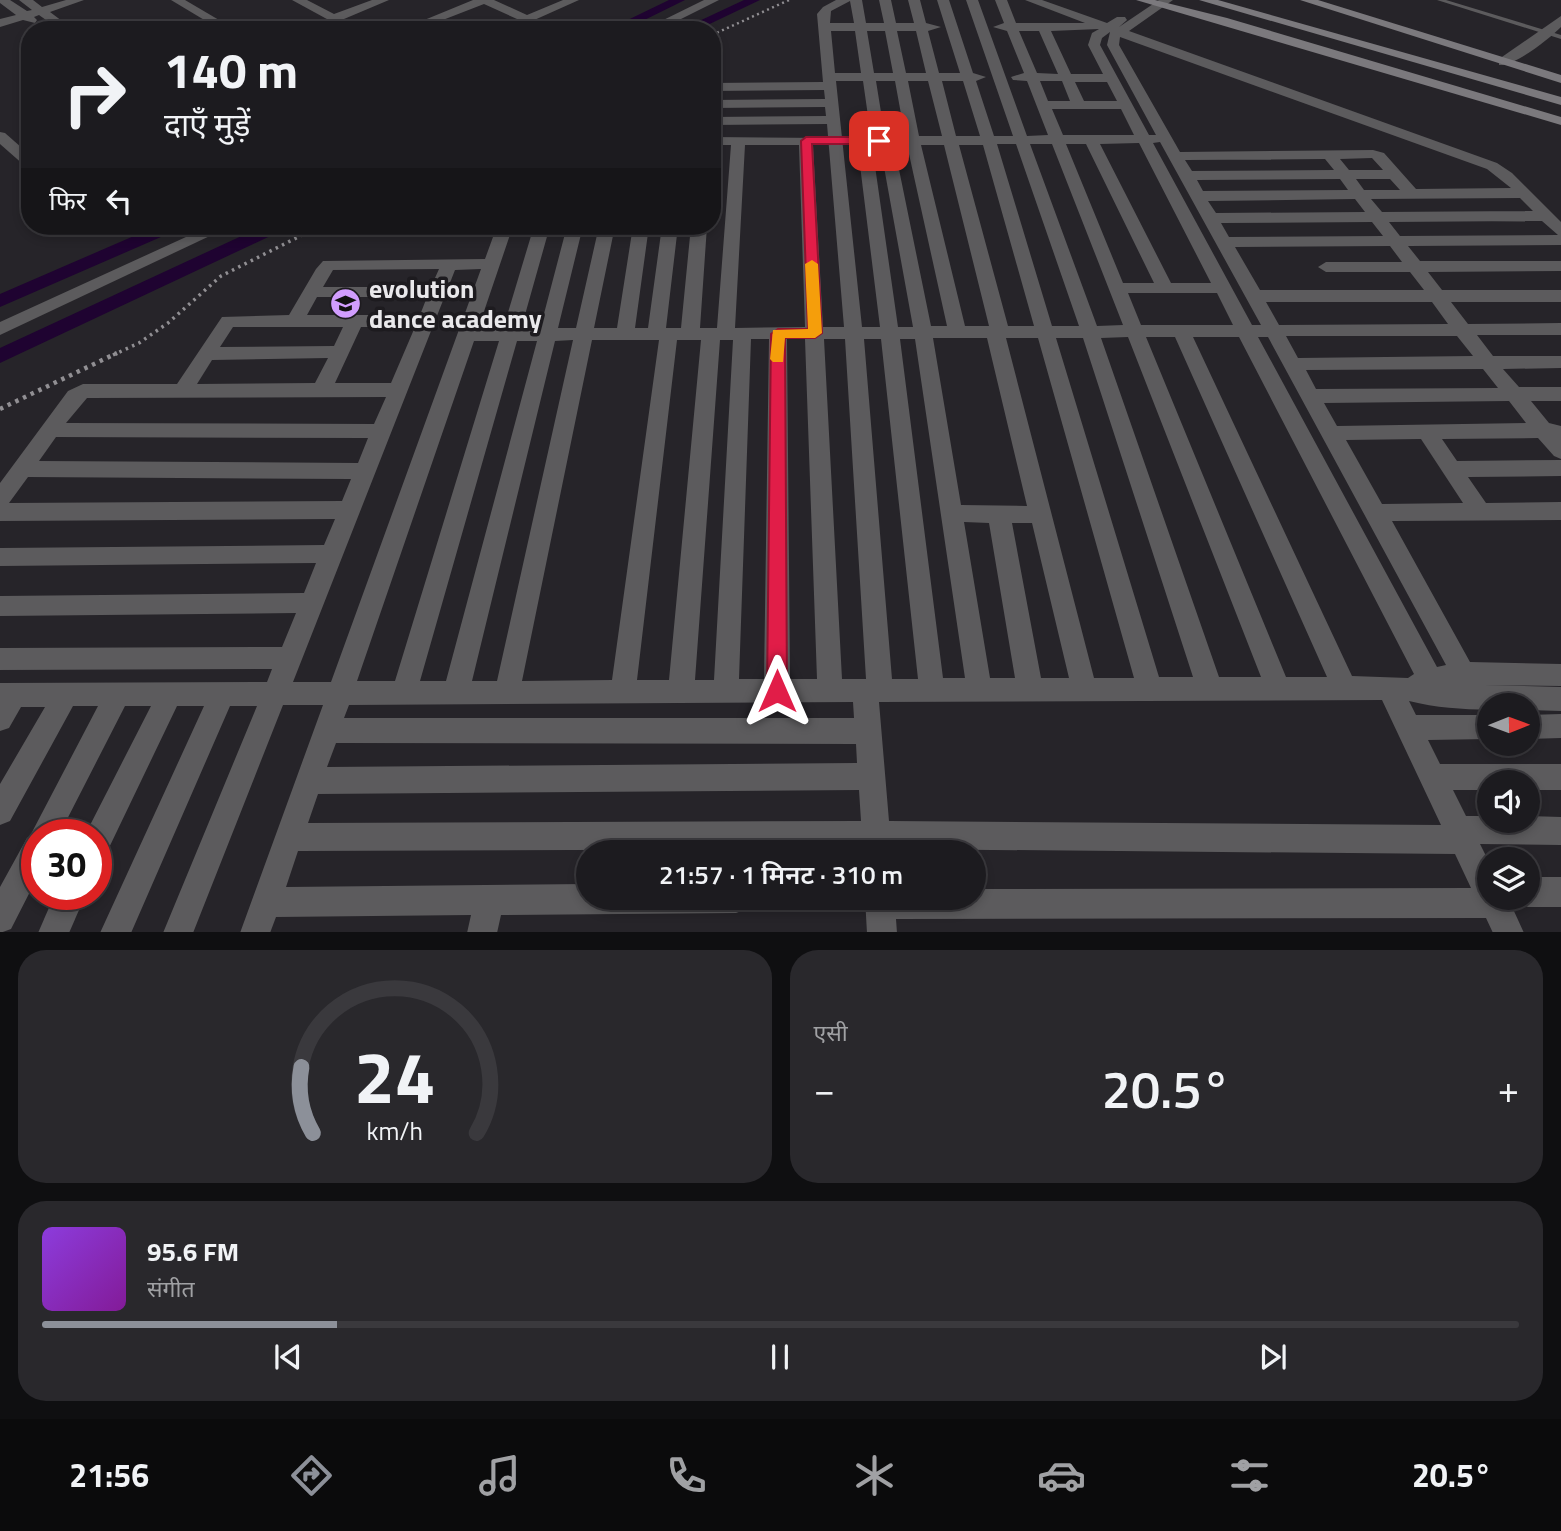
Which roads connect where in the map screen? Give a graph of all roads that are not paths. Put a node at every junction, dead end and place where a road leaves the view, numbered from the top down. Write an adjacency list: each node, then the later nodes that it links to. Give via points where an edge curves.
1 (3, 0): 24 (street)
2 (25, 0): 23 (street)
3 (78, 0): 23 (street)
4 (177, 0): 30 (street)
5 (298, 0): 25 (street)
6 (383, 0): 25 (street)
7 (484, 0): 26 (street); 32 (street)
8 (573, 0): 26 (street)
9 (713, 0): 34 (street)
10 (845, 0): 36 (street, via 824,11)
11 (856, 0): 37 (street)
12 (885, 0): 38 (street)
13 (914, 0): 39 (street)
14 (943, 0): 40 (street)
15 (972, 0): 40 (street)
16 (1001, 0): 41 (street)
17 (1031, 0): 43 (street)
18 (1205, 0): 59 (main road)
19 (1306, 0): 46 (main road)
20 (1326, 0): 46 (main road)
21 (1440, 0): 44 (lane)
22 (1156, 3): 43 (street); 67 (main road)
23 (41, 11): 24 (street); 29 (street)
24 (25, 16): 28 (street); 35 (street)
25 (334, 18): 31 (street)
26 (527, 19): 33 (street)
27 (1561, 20): 44 (street)
28 (32, 21)
29 (55, 21)
30 (214, 21)
31 (340, 21)
32 (429, 21)
33 (522, 21)
34 (668, 21)
35 (0, 23)
36 (825, 27): 37 (street); 57 (street)
37 (861, 27): 38 (street); 48 (street)
38 (890, 27): 39 (street); 49 (street)
39 (921, 27): 40 (street); 50 (street)
40 (967, 27): 41 (street); 51 (street); 52 (street)
41 (1012, 27): 42 (street); 53 (street)
42 (1043, 27): 43 (street); 54 (street)
43 (1115, 29): 55 (street, via 1093,40); 81 (street, via 1113,45); 87 (street, via 1492,166)
44 (1548, 33): 45 (lane); 46 (street)
45 (1561, 37)
46 (1507, 59): 47 (main road); 56 (main road)
47 (1561, 72)
48 (869, 77): 49 (street); 57 (street); 76 (street)
49 (900, 77): 50 (street); 77 (street)
50 (934, 77): 51 (street); 78 (street)
51 (968, 77): 52 (street); 79 (street)
52 (1000, 77): 53 (street); 80 (street)
53 (1032, 77): 54 (street); 62 (street)
54 (1066, 77): 55 (street); 63 (street)
55 (1111, 78): 64 (street)
56 (1561, 79)
57 (831, 81): 58 (street); 60 (street)
58 (721, 87)
59 (1561, 101)
60 (833, 103): 61 (street); 65 (street)
61 (721, 104)
62 (1043, 105): 63 (street); 70 (street)
63 (1079, 105): 64 (street)
64 (1126, 105): 69 (street)
65 (835, 120): 66 (street); 75 (street)
66 (721, 121)
67 (1561, 121)
68 (0, 136): 83 (street)
69 (1144, 139): 71 (street); 81 (street); 116 (street)
70 (1058, 140): 71 (street); 80 (street); 114 (street)
71 (1091, 140): 115 (street)
72 (721, 141): 73 (street)
73 (738, 141): 74 (street); 94 (street)
74 (806, 141): 75 (street); 136 (street)
75 (837, 141): 76 (street); 137 (street)
76 (876, 141): 77 (street); 138 (street); 139 (street)
77 (913, 141): 78 (street); 140 (street)
78 (950, 141): 79 (street); 132 (street)
79 (989, 141): 80 (street); 133 (street)
80 (1021, 141): 134 (street)
81 (1171, 147): 82 (street); 86 (street)
82 (1329, 154): 84 (street, via 1376,154); 85 (street)
83 (21, 155)
84 (1396, 174): 85 (street); 89 (street)
85 (1345, 175): 86 (street); 88 (street)
86 (1187, 176): 90 (street)
87 (1524, 193): 89 (street); 92 (street)
88 (1359, 194): 89 (street); 90 (street); 91 (street)
89 (1412, 194)
90 (1198, 196): 93 (street)
91 (1377, 216): 92 (street); 93 (street); 105 (street)
92 (1546, 216): 95 (street)
93 (1210, 218): 108 (street)
94 (721, 225)
95 (1561, 231)
96 (204, 235): 126 (street)
97 (502, 235): 110 (street)
98 (539, 235): 146 (street)
99 (573, 235): 147 (street)
100 (605, 235): 141 (street)
101 (640, 235): 142 (street)
102 (672, 235): 143 (street)
103 (699, 235): 143 (street)
104 (719, 235): 143 (street)
105 (1394, 240): 106 (street); 107 (street); 111 (street)
106 (1561, 240)
107 (1310, 241): 108 (street); 113 (street)
108 (1224, 242): 119 (street)
109 (452, 264): 110 (street); 117 (street, via 333,264 324,269); 118 (street)
110 (491, 264): 145 (street)
111 (1413, 266): 112 (street); 113 (street); 121 (street)
112 (1561, 266)
113 (1326, 267): 120 (street)
114 (1118, 288): 115 (street); 135 (street)
115 (1165, 288): 116 (street)
116 (1224, 288): 128 (street)
117 (311, 292): 118 (street); 123 (street)
118 (438, 292): 125 (street)
119 (1255, 296): 120 (street); 129 (street)
120 (1345, 296): 121 (street)
121 (1437, 296): 122 (street); 130 (street)
122 (1561, 296)
123 (295, 321): 124 (street); 149 (street, via 228,321)
124 (355, 321): 125 (street); 148 (street)
125 (426, 321): 155 (street)
126 (0, 329)
127 (1561, 329): 130 (street)
128 (1247, 330): 129 (street); 131 (street); 189 (street)
129 (1273, 330): 130 (street); 152 (street)
130 (1463, 330): 151 (street)
131 (1181, 331): 135 (street); 187 (street)
132 (998, 332): 133 (street); 140 (street); 177 (street)
133 (1046, 332): 134 (street); 191 (street)
134 (1090, 332): 135 (street); 192 (street)
135 (1136, 332): 186 (street)
136 (815, 333): 137 (street); 144 (street); 199 (street)
137 (854, 333): 138 (street); 193 (street)
138 (890, 333): 139 (street); 194 (street)
139 (923, 333): 140 (street); 174 (street)
140 (958, 333)
141 (584, 334): 142 (street); 147 (street); 200 (street)
142 (625, 334): 143 (street)
143 (699, 334): 144 (street); 197 (street); 201 (street); 202 (street)
144 (778, 334): 198 (street)
145 (466, 335): 146 (street); 203 (street)
146 (509, 335): 147 (street); 204 (street)
147 (550, 335): 205 (street)
148 (340, 352): 149 (street); 154 (street)
149 (205, 354): 153 (street)
150 (1561, 362): 151 (street)
151 (1488, 363): 152 (street); 156 (street)
152 (1293, 364): 158 (street)
153 (183, 390): 154 (street); 159 (street, via 83,391)
154 (322, 390): 155 (street)
155 (398, 390): 161 (street)
156 (1513, 394): 157 (street); 158 (street); 160 (street)
157 (1561, 394)
158 (1311, 396): 163 (street)
159 (50, 430): 161 (street); 166 (street)
160 (1552, 430): 162 (street); 164 (street)
161 (381, 431): 168 (street)
162 (1426, 431): 163 (street); 167 (street)
163 (1332, 433): 175 (street)
164 (1561, 451)
165 (1561, 468): 167 (street)
166 (22, 469): 168 (street); 169 (street)
167 (1452, 469): 173 (street)
168 (365, 471): 170 (street)
169 (0, 499)
170 (349, 510): 172 (street); 178 (street)
171 (1561, 511): 173 (street)
172 (0, 512)
173 (1480, 512): 175 (street)
174 (951, 513): 176 (street); 195 (street)
175 (1376, 513): 185 (street)
176 (999, 514): 177 (street); 196 (street)
177 (1041, 515): 190 (street)
178 (331, 554): 179 (street); 180 (street)
179 (0, 557)
180 (311, 603): 181 (street); 182 (street)
181 (0, 606)
182 (288, 658): 183 (street); 209 (street)
183 (0, 659)
184 (1561, 675): 185 (street)
185 (1465, 676): 189 (street); 212 (street)
186 (1278, 688): 187 (street); 192 (street)
187 (1345, 688): 188 (street)
188 (1398, 688): 189 (street); 219 (street)
189 (1436, 688): 212 (street)
190 (1084, 689): 191 (street); 196 (street)
191 (1150, 689): 192 (street)
192 (1210, 689)
193 (873, 690): 194 (street); 199 (street); 221 (street)
194 (932, 690): 195 (street)
195 (979, 690): 196 (street)
196 (1030, 690)
197 (726, 691): 198 (street); 202 (street)
198 (777, 691): 199 (street)
199 (830, 691)
200 (507, 692): 201 (street); 205 (street)
201 (623, 692): 202 (street)
202 (681, 692)
203 (340, 693): 204 (street); 209 (street); 220 (street)
204 (404, 693): 205 (street)
205 (456, 693)
206 (118, 694): 207 (street); 211 (street); 227 (street)
207 (170, 694): 208 (street); 228 (street)
208 (222, 694): 209 (street); 248 (street)
209 (274, 694): 249 (street)
210 (7, 695): 211 (street); 215 (street)
211 (66, 695): 226 (street)
212 (1477, 699)
213 (1540, 699): 214 (street)
214 (1561, 699)
215 (0, 719)
216 (1561, 726): 218 (street)
217 (1477, 727): 219 (street)
218 (1540, 727)
219 (1408, 728): 224 (street)
220 (327, 730): 221 (street); 225 (street)
221 (868, 731): 222 (street)
222 (872, 776): 225 (street); 233 (street)
223 (1561, 776): 224 (street)
224 (1433, 777): 230 (street)
225 (309, 781): 231 (street)
226 (0, 811)
227 (52, 819)
228 (108, 819)
229 (1561, 831): 230 (street)
230 (1461, 835): 234 (street); 235 (street)
231 (289, 837): 232 (street); 242 (street)
232 (576, 840)
233 (876, 840)
234 (986, 842)
235 (1477, 868)
236 (21, 879): 246 (street)
237 (1540, 892): 238 (street)
238 (1561, 892)
239 (1477, 896): 245 (street)
240 (576, 899): 241 (street)
241 (489, 900): 242 (street); 251 (street)
242 (266, 902): 250 (street)
243 (64, 910): 247 (street)
244 (1498, 910): 252 (street)
245 (881, 911)
246 (0, 918)
247 (53, 932)
248 (116, 932)
249 (178, 932)
250 (256, 932)
251 (482, 932)
252 (1509, 932)

